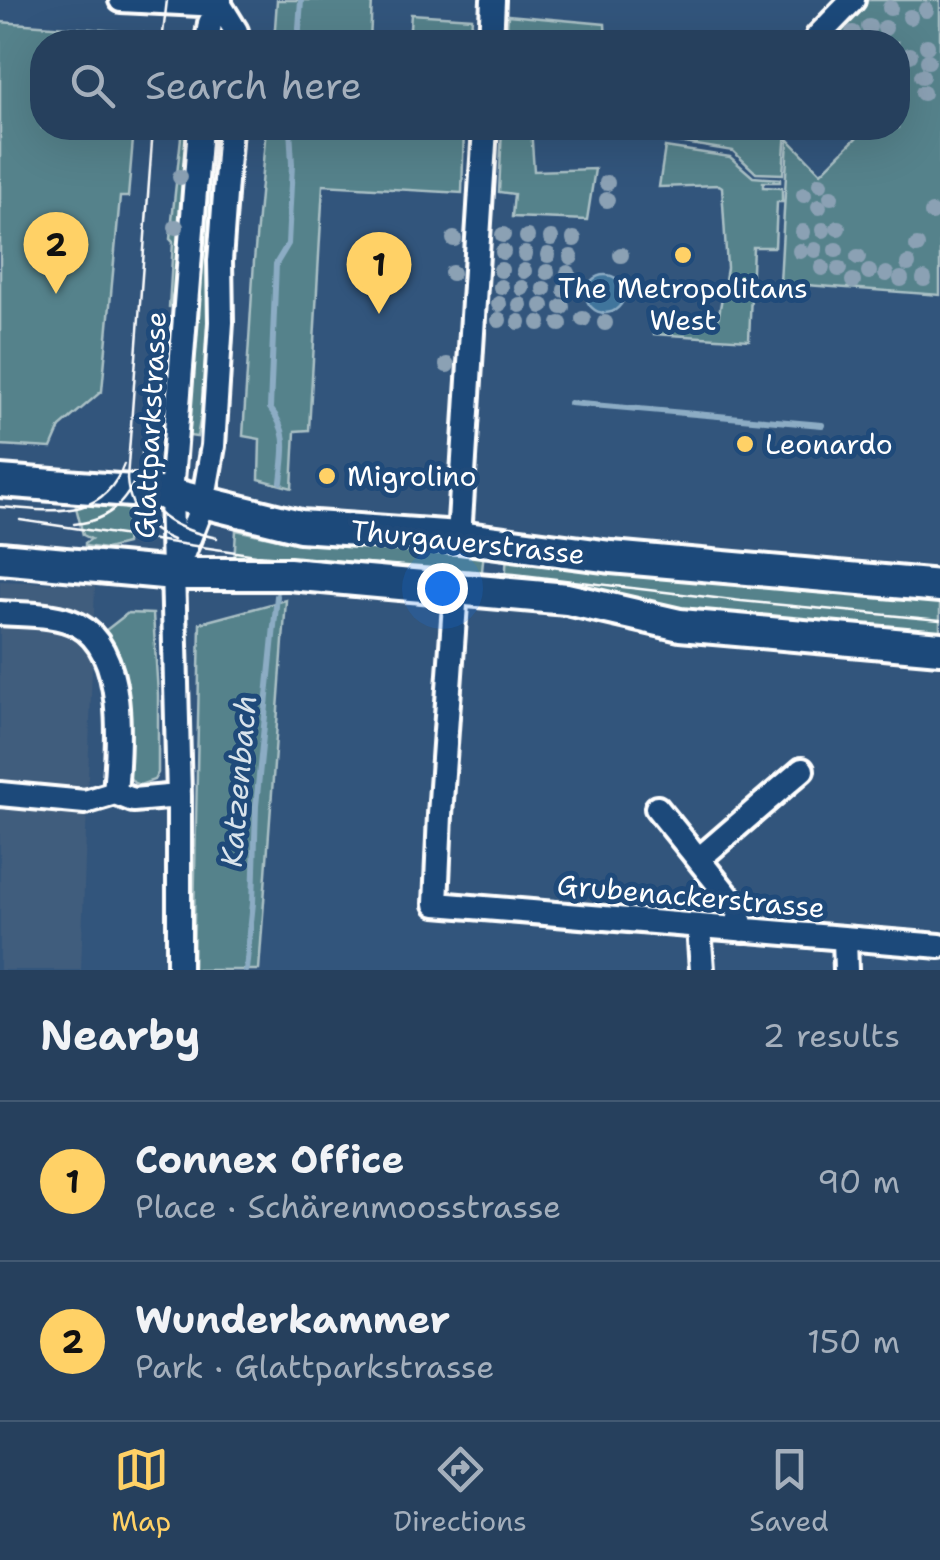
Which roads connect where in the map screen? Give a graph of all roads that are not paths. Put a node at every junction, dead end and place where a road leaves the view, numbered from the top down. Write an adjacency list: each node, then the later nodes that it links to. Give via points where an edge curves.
1 (121, 0): 4 (street)
2 (494, 0): 7 (street)
3 (853, 0): 8 (street)
4 (220, 2): 5 (street); 6 (street)
5 (209, 30)
6 (235, 30)
7 (492, 30)
8 (824, 30)
9 (199, 140): 13 (street, Glattparkstrasse)
10 (229, 140): 14 (street, Glattparkstrasse, via 213,446)
11 (485, 140): 15 (street)
12 (0, 481): 13 (main road, Thurgauerstrasse)
13 (171, 494): 14 (main road, Thurgauerstrasse); 17 (street, Glattparkstrasse)
14 (203, 503): 15 (main road, Thurgauerstrasse, via 300,526); 17 (street, Glattparkstrasse)
15 (459, 537): 18 (main road, Thurgauerstrasse, via 610,558)
16 (0, 558): 17 (main road, Thurgauerstrasse)
17 (174, 574): 19 (main road, Thurgauerstrasse, via 290,574); 25 (street)
18 (940, 586)
19 (456, 590): 21 (main road, Thurgauerstrasse, via 568,600 680,625); 28 (street, Grubenackerstrasse, via 436,904)
20 (0, 613): 23 (street, via 66,620 95,638 118,711)
21 (940, 648)
22 (802, 770): 27 (street)
23 (115, 793): 24 (street, via 85,802); 25 (street, via 133,800)
24 (0, 794)
25 (180, 796): 32 (street)
26 (657, 808): 27 (street)
27 (699, 859): 29 (street, via 736,906)
28 (699, 927): 29 (street, Grubenackerstrasse); 33 (street)
29 (742, 930): 30 (street, Grubenackerstrasse)
30 (845, 939): 31 (street, Grubenackerstrasse); 34 (street)
31 (940, 946)
32 (179, 970)
33 (702, 970)
34 (846, 970)

